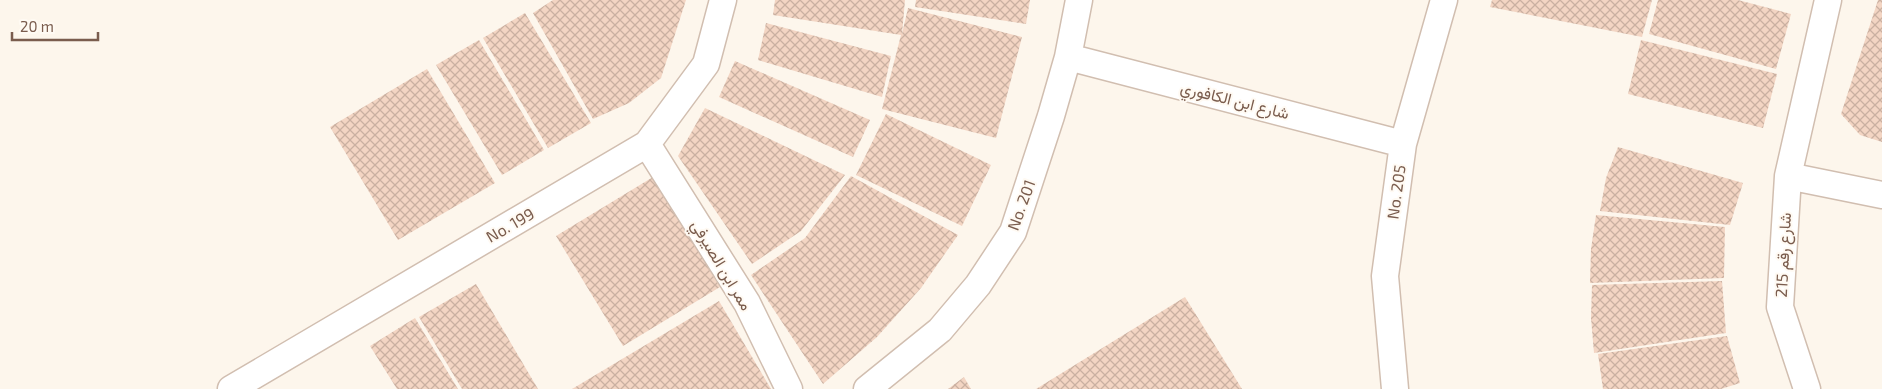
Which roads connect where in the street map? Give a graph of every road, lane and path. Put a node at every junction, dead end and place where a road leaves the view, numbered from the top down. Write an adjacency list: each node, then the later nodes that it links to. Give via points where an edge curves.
1 (723, 0): 6 (street, No. 199, via 706,64)
2 (1079, 0): 5 (street, No. 201)
3 (1444, 0): 7 (street, No. 205)
4 (1828, 0): 8 (street, شارع رقم 215)
5 (1068, 57): 7 (street, شارع ابن الكافوري); 12 (street, No. 201, via 1013,232 978,286 940,330)
6 (647, 144): 10 (street, No. 199); 11 (street, ممر ابن الصيرفي, via 747,302)
7 (1403, 144): 13 (street, No. 205, via 1385,276)
8 (1788, 176): 9 (street); 14 (street, شارع رقم 215, via 1780,307)
9 (1882, 195)
10 (230, 389)
11 (789, 389)
12 (867, 389)
13 (1395, 389)
14 (1806, 389)

